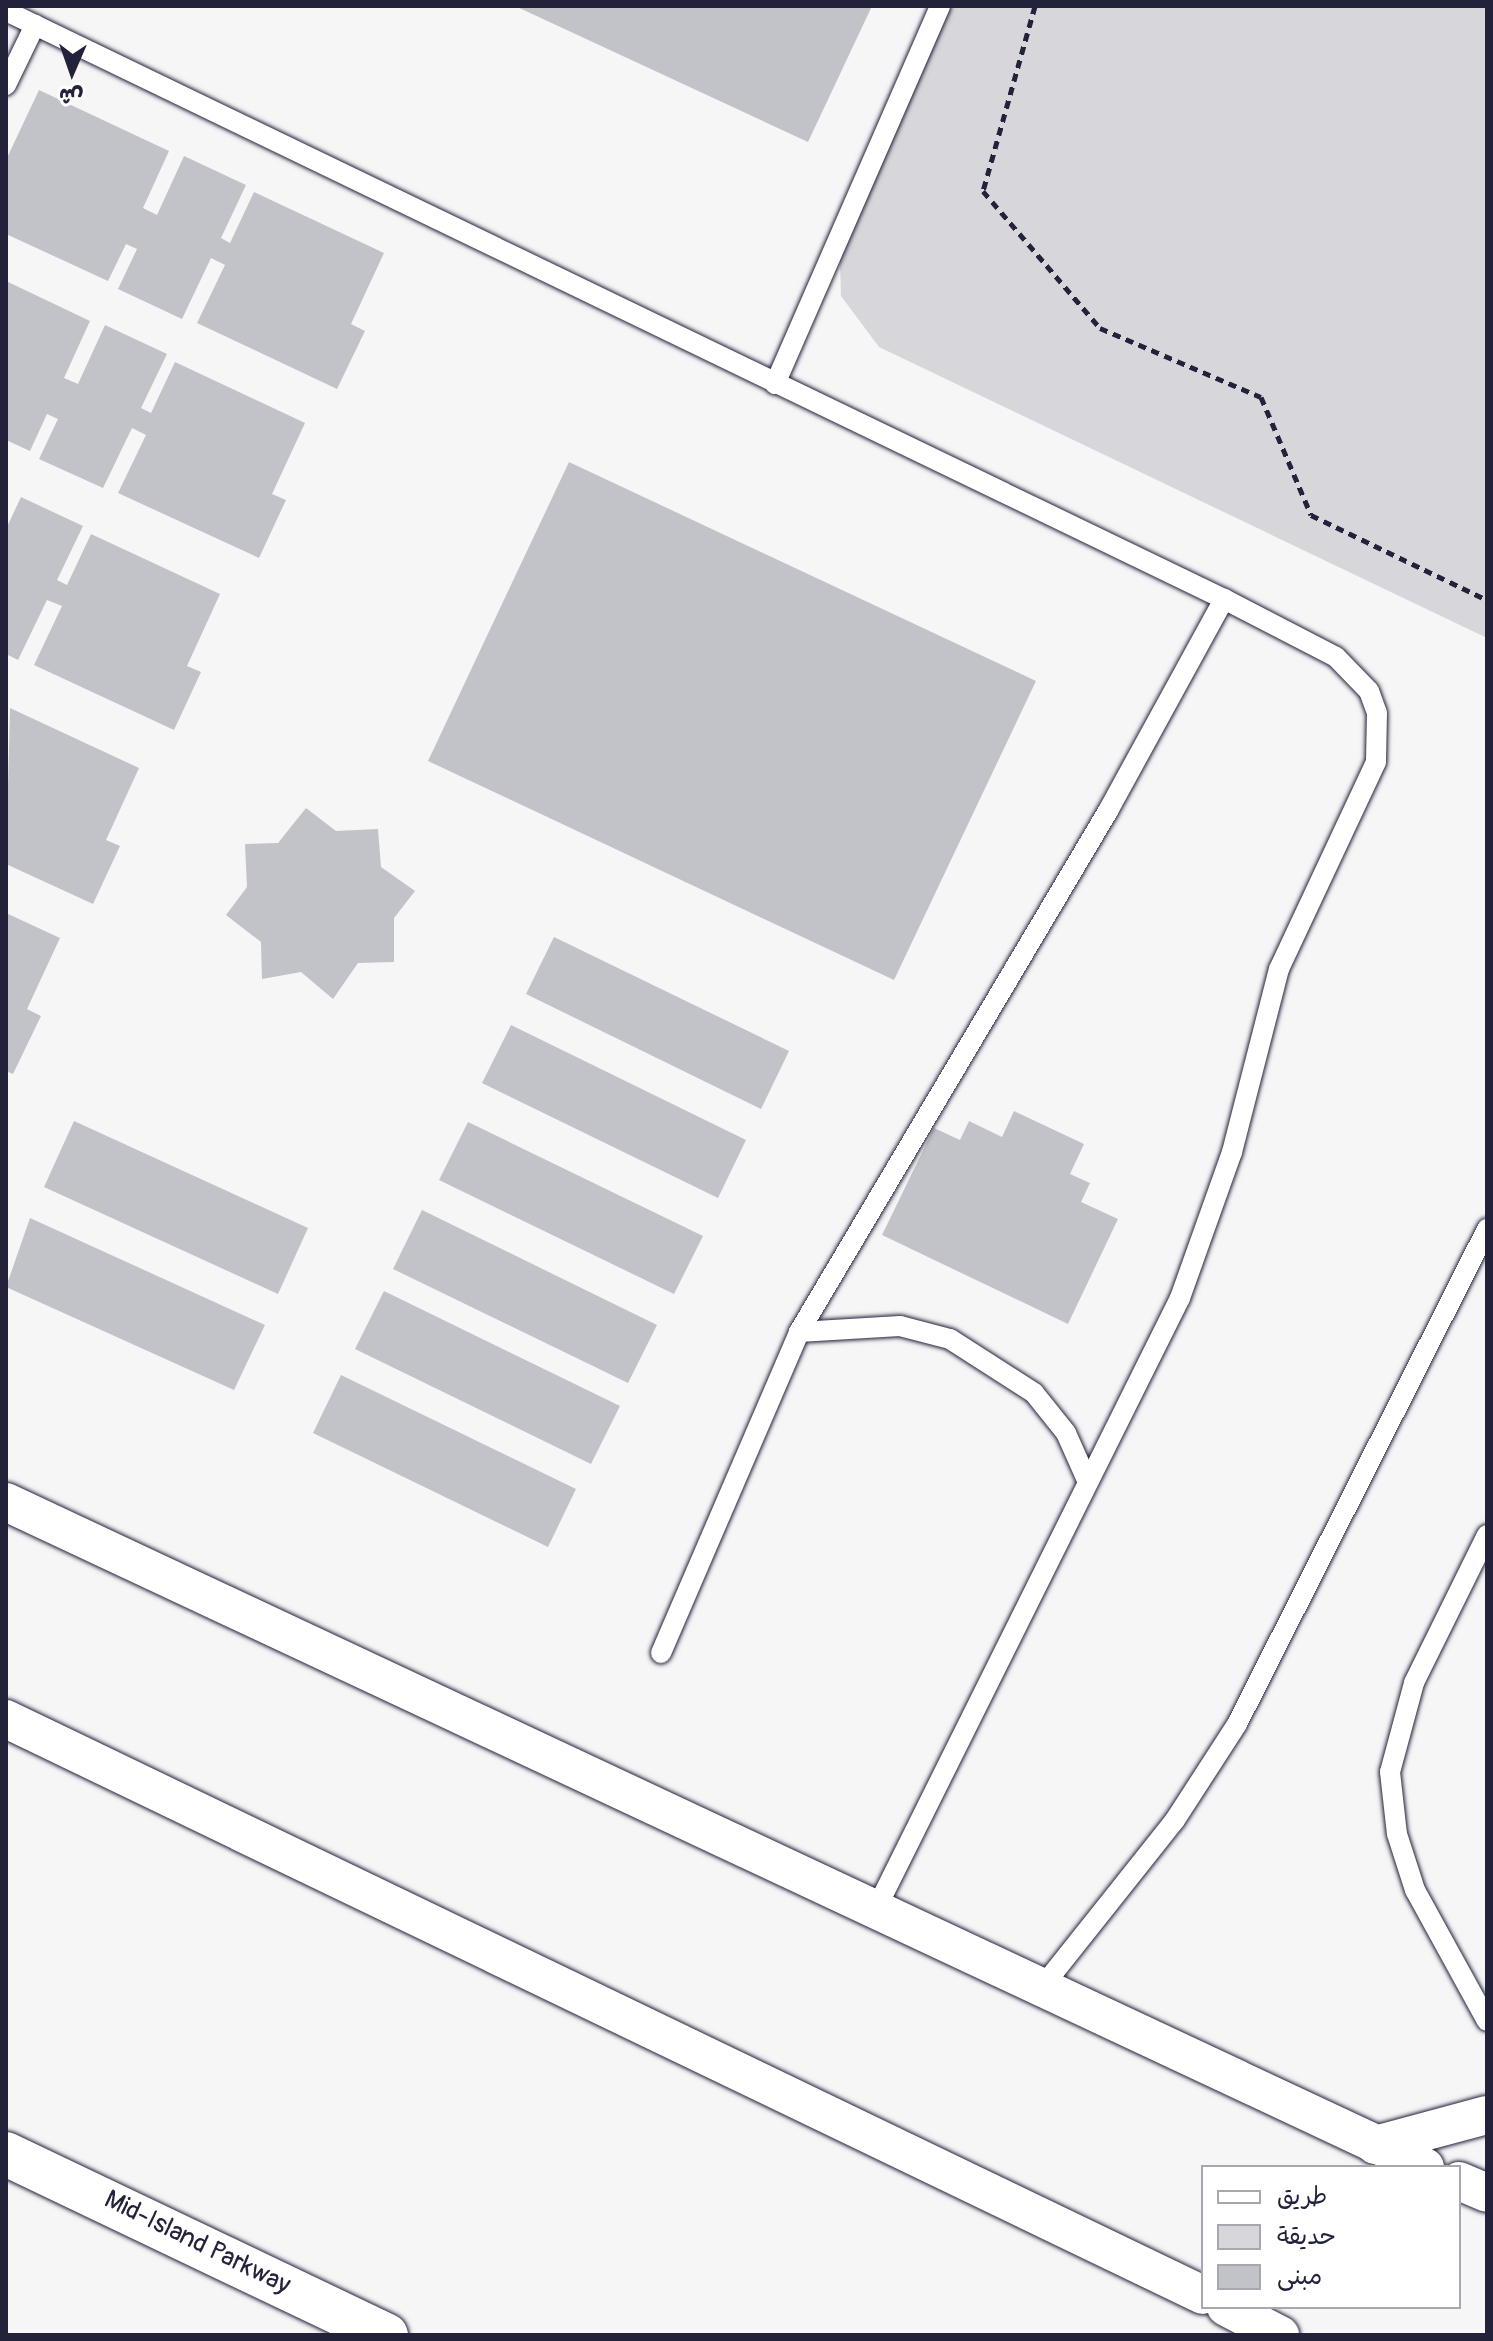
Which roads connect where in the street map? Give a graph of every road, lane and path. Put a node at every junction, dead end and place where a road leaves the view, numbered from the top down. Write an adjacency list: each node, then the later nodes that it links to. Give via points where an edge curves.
1 (940, 6): 6 (lane)
2 (1035, 6): 8 (path, via 983,191 1100,328 1261,397 1311,515)
3 (6, 11): 4 (lane)
4 (35, 25): 5 (lane); 6 (lane)
5 (6, 85)
6 (775, 384): 7 (lane)
7 (1224, 599): 10 (lane, via 1063,890); 11 (lane, via 1354,671 1377,713 1378,751 1279,969 1200,1250)
8 (1487, 600)
9 (1487, 1229): 17 (lane, via 1237,1724 1175,1820)
10 (799, 1332): 11 (lane, via 900,1326 972,1350 1034,1393 1066,1433); 14 (lane)
11 (1086, 1478): 16 (lane)
12 (6, 1502): 16 (street)
13 (1487, 1535): 18 (lane, via 1414,1683 1390,1772 1397,1834 1415,1890)
14 (661, 1653)
15 (6, 1719): 25 (street)
16 (874, 1913): 17 (street)
17 (1039, 1991): 20 (street)
18 (1487, 2021)
19 (1487, 2115): 20 (street)
20 (1375, 2145): 22 (street)
21 (6, 2154): 27 (highway, Mid-Island Parkway)
22 (1420, 2165)
23 (1461, 2182): 24 (street)
24 (1487, 2193)
25 (1201, 2294)
26 (1230, 2309): 28 (street)
27 (386, 2335)
28 (1280, 2335)

